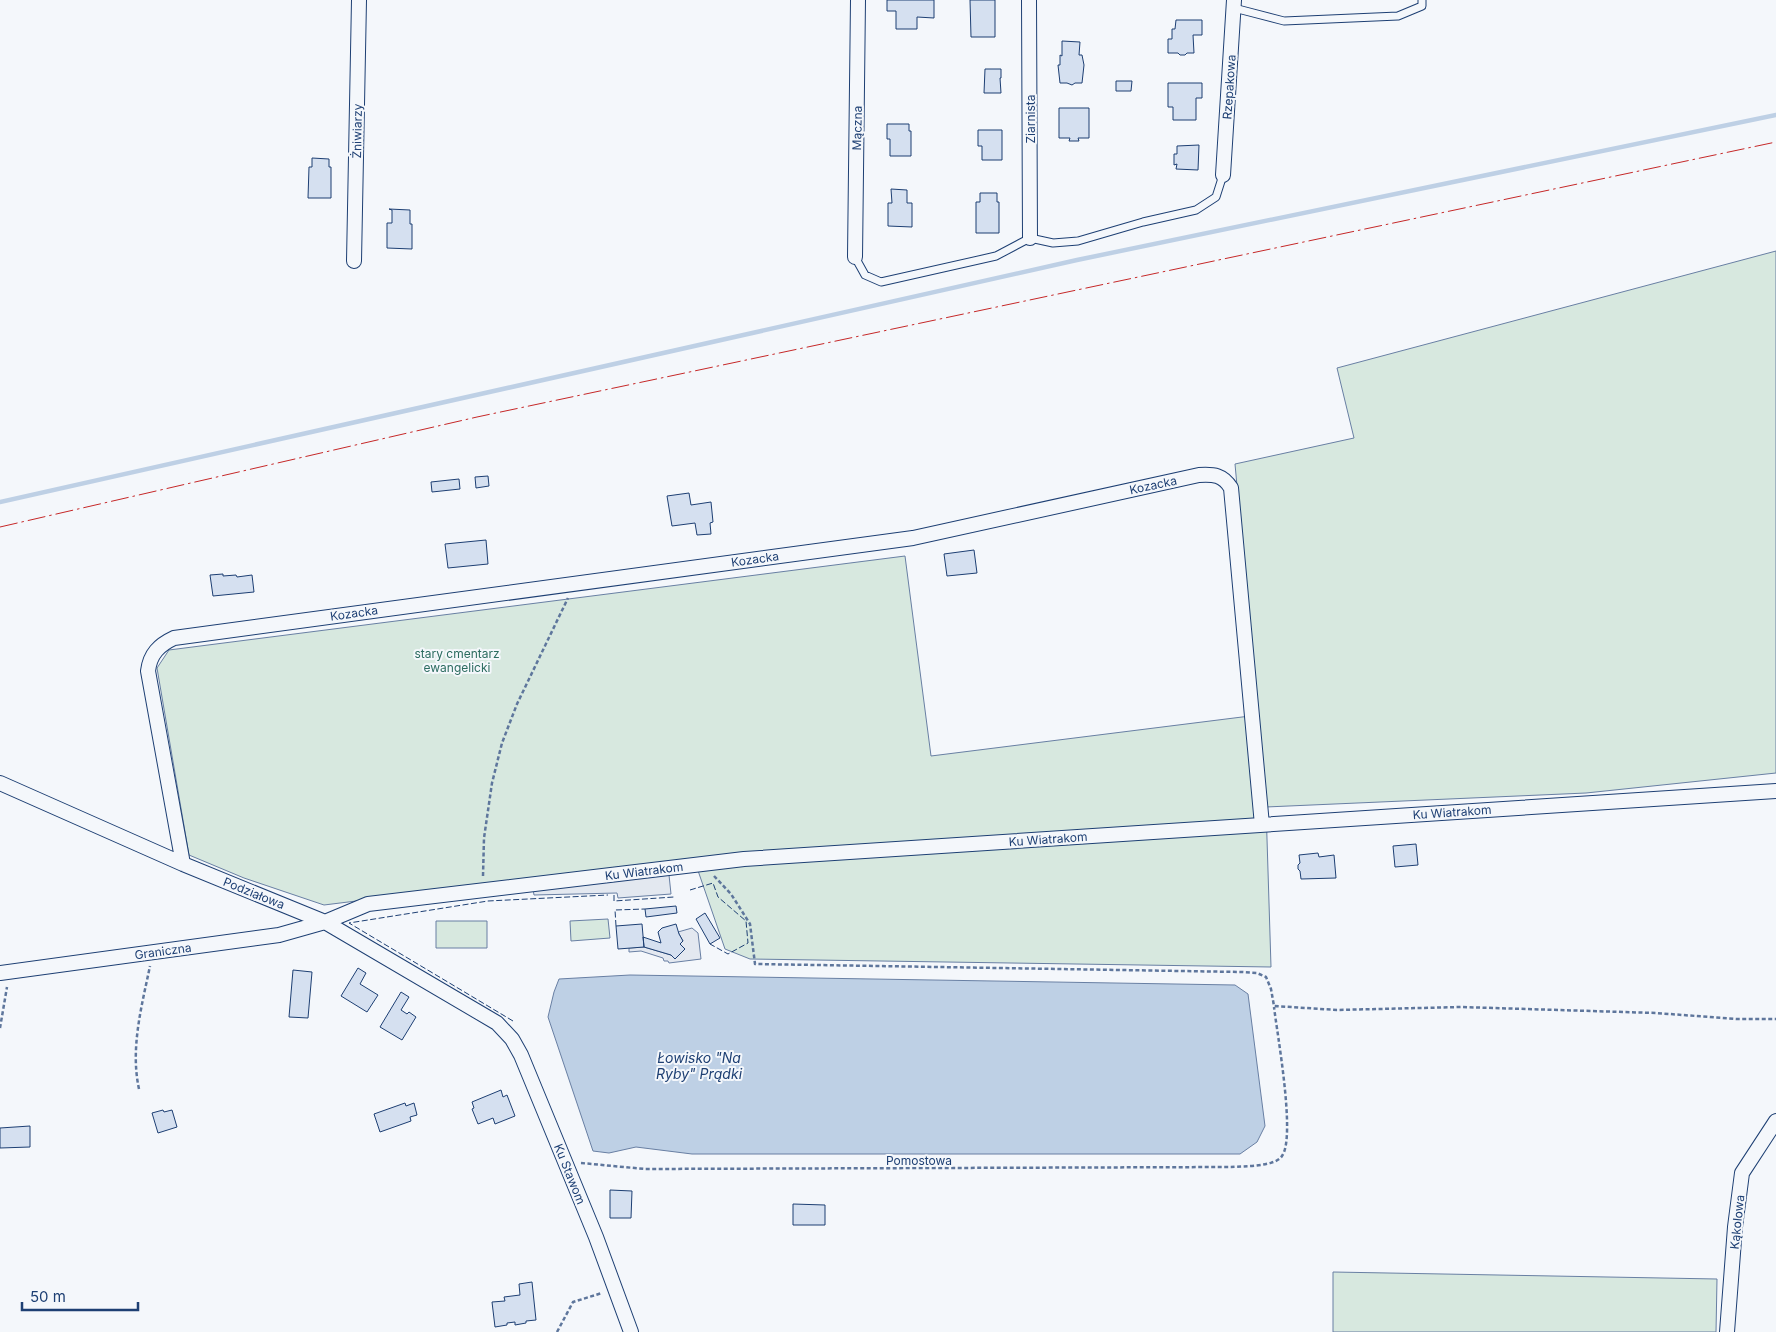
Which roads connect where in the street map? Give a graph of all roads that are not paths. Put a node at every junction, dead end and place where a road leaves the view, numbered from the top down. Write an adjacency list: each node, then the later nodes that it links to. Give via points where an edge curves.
1 (359, 0): 9 (street, Żniwiarzy)
2 (858, 0): 8 (street, Mączna)
3 (1029, 0): 7 (street, Ziarnista)
4 (1422, 3): 5 (lane, via 1398,16 1284,21)
5 (1234, 4): 6 (street, Rzepakowa)
6 (1223, 175): 7 (lane, via 1216,197 1196,210 1078,241 1053,242)
7 (1030, 238): 8 (lane, via 996,256 881,282 865,275)
8 (855, 257)
9 (354, 261)
10 (0, 783): 13 (street, Podziałowa)
11 (1776, 791): 12 (street, Ku Wiatrakom)
12 (1262, 825): 13 (street, Kozacka, via 1231,488 1218,475 1199,475 913,538 182,636 164,643 153,654 148,671); 14 (street, Ku Wiatrakom, via 754,858 368,904)
13 (183, 864): 14 (street, Podziałowa)
14 (325, 922): 15 (street, Graniczna, via 279,935); 16 (street, Podziałowa)
15 (5, 972)
16 (497, 1023): 18 (street, Ku Stawom, via 521,1055 596,1237)
17 (1776, 1121): 19 (street, Kąkolowa, via 1742,1173)
18 (631, 1332)
19 (1727, 1332)

